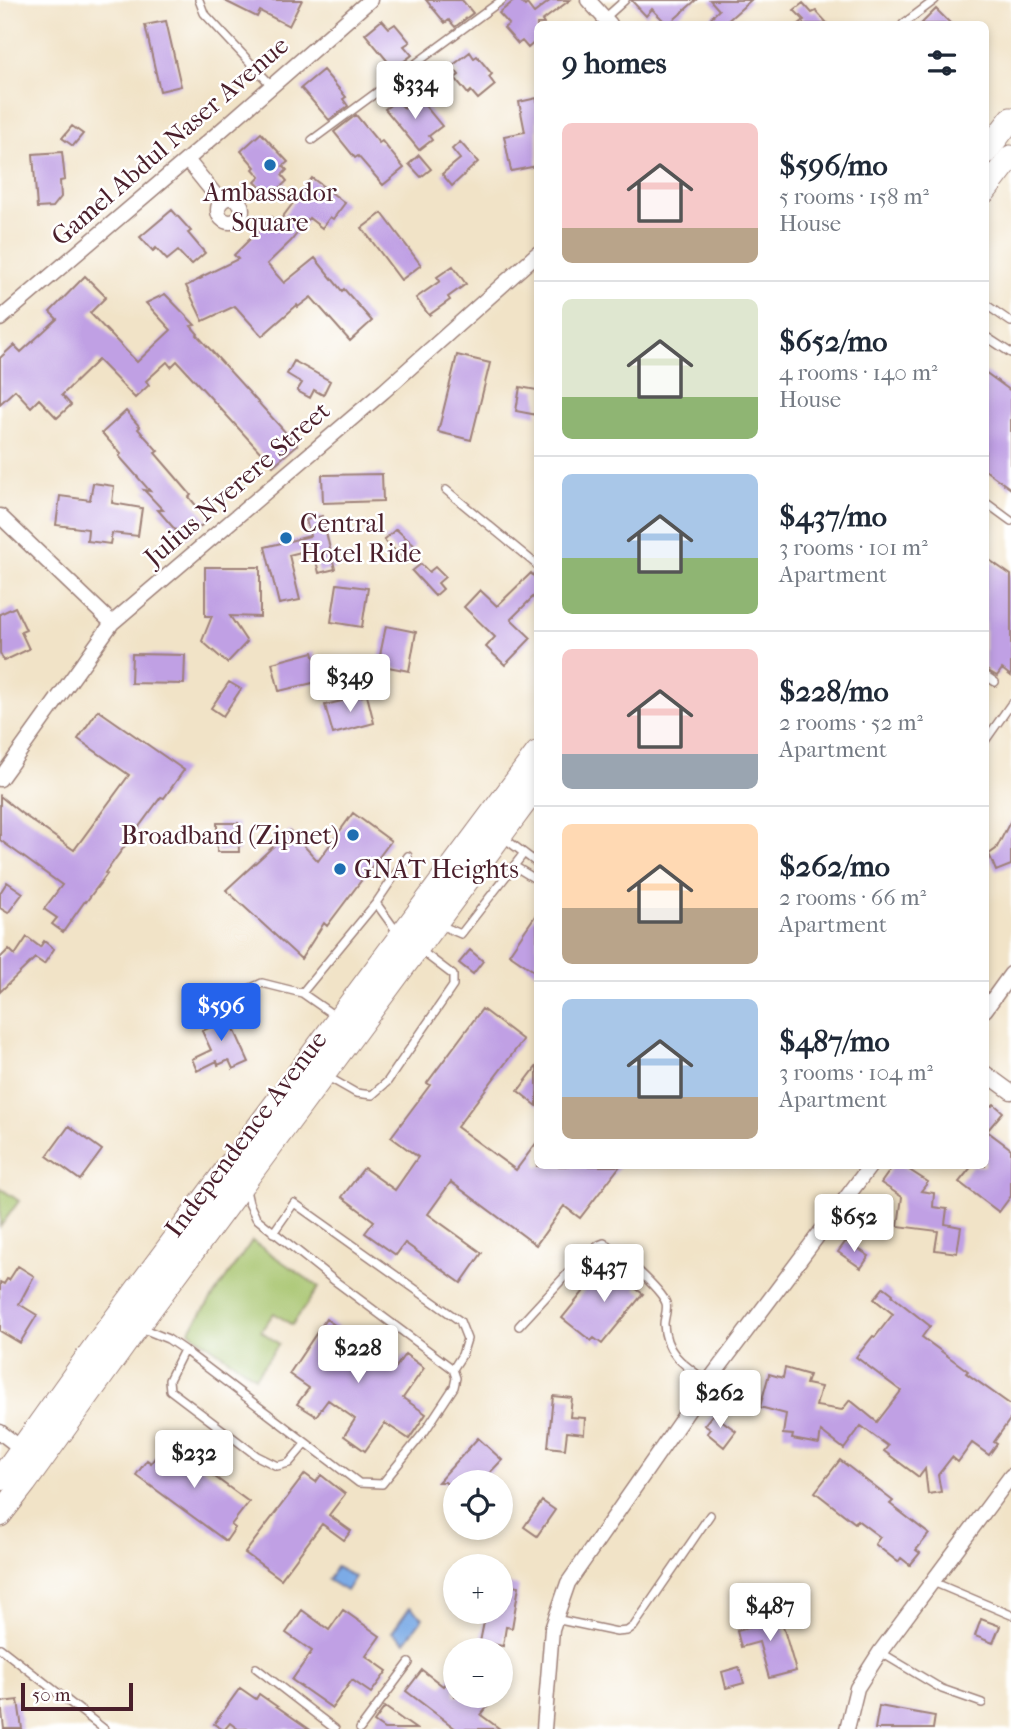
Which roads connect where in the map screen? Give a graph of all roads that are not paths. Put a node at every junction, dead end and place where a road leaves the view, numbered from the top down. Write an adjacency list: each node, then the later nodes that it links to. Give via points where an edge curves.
1 (199, 0): 9 (lane, via 204,13)
2 (370, 0): 9 (street, Gamel Abdul Naser Avenue)
3 (502, 0): 11 (lane)
4 (588, 0): 7 (street)
5 (625, 0): 7 (lane)
6 (935, 0): 8 (lane)
7 (608, 21)
8 (907, 21)
9 (272, 86): 14 (street, Gamel Abdul Naser Avenue)
10 (1011, 119): 12 (main road)
11 (312, 140)
12 (989, 148)
13 (1011, 157): 15 (main road)
14 (187, 160): 16 (street); 19 (street, Gamel Abdul Naser Avenue)
15 (989, 186)
16 (221, 202)
17 (534, 257): 28 (street, Julius Nyerere Street)
18 (989, 309): 20 (lane)
19 (0, 318)
20 (1011, 322)
21 (989, 339): 22 (lane)
22 (1011, 353)
23 (446, 490): 27 (lane)
24 (989, 505): 26 (lane)
25 (0, 516): 28 (street)
26 (1011, 520)
27 (534, 563)
28 (112, 623): 34 (street, Julius Nyerere Street)
29 (989, 678): 30 (lane)
30 (995, 682)
31 (1011, 704): 32 (lane)
32 (989, 735)
33 (534, 757): 44 (main road, Independence Avenue)
34 (0, 779)
35 (534, 790): 36 (main road, Independence Avenue)
36 (501, 835): 37 (lane); 43 (main road, Independence Avenue)
37 (524, 853): 39 (lane); 40 (lane)
38 (408, 856): 42 (lane)
39 (534, 861)
40 (514, 866): 41 (lane); 43 (lane, via 461,934)
41 (534, 878)
42 (376, 903): 44 (lane, via 394,929); 46 (lane)
43 (436, 923): 44 (main road, Independence Avenue)
44 (410, 942): 49 (main road, Independence Avenue); 50 (main road, Independence Avenue); 50 (lane, via 453,975 453,986 387,1082 372,1095 356,1093)
45 (1011, 974): 48 (street)
46 (302, 993): 47 (lane, via 262,983); 49 (lane)
47 (227, 999)
48 (989, 1004)
49 (338, 1018): 63 (main road, Independence Avenue)
50 (324, 1075): 54 (main road, Independence Avenue)
51 (989, 1076): 52 (street)
52 (1011, 1092)
53 (868, 1169): 60 (street)
54 (245, 1182): 55 (lane, via 256,1218); 57 (main road, Independence Avenue)
55 (273, 1233): 59 (lane); 59 (lane, via 293,1203 460,1321 467,1339)
56 (519, 1326): 60 (lane, via 568,1273 604,1243 660,1294 667,1305 668,1345)
57 (137, 1327): 58 (lane); 66 (main road, Independence Avenue)
58 (184, 1350): 62 (lane); 62 (lane, via 169,1380 170,1390 277,1466 289,1463)
59 (453, 1369): 62 (lane, via 454,1387 382,1484 359,1483)
60 (708, 1382): 70 (street, via 568,1583)
61 (0, 1432): 63 (street)
62 (306, 1443)
63 (22, 1449): 65 (main road, Independence Avenue)
64 (1011, 1476): 68 (street)
65 (0, 1479)
66 (0, 1515)
67 (710, 1516): 70 (lane, via 627,1631)
68 (932, 1581): 69 (lane); 72 (street)
69 (1011, 1615)
70 (555, 1619): 79 (street)
71 (0, 1648): 76 (lane)
72 (880, 1652): 75 (lane, via 942,1689); 80 (street, via 858,1688)
73 (410, 1663): 78 (lane)
74 (256, 1668): 77 (lane)
75 (982, 1703)
76 (104, 1729)
77 (335, 1729)
78 (360, 1729)
79 (544, 1729)
80 (847, 1729)

